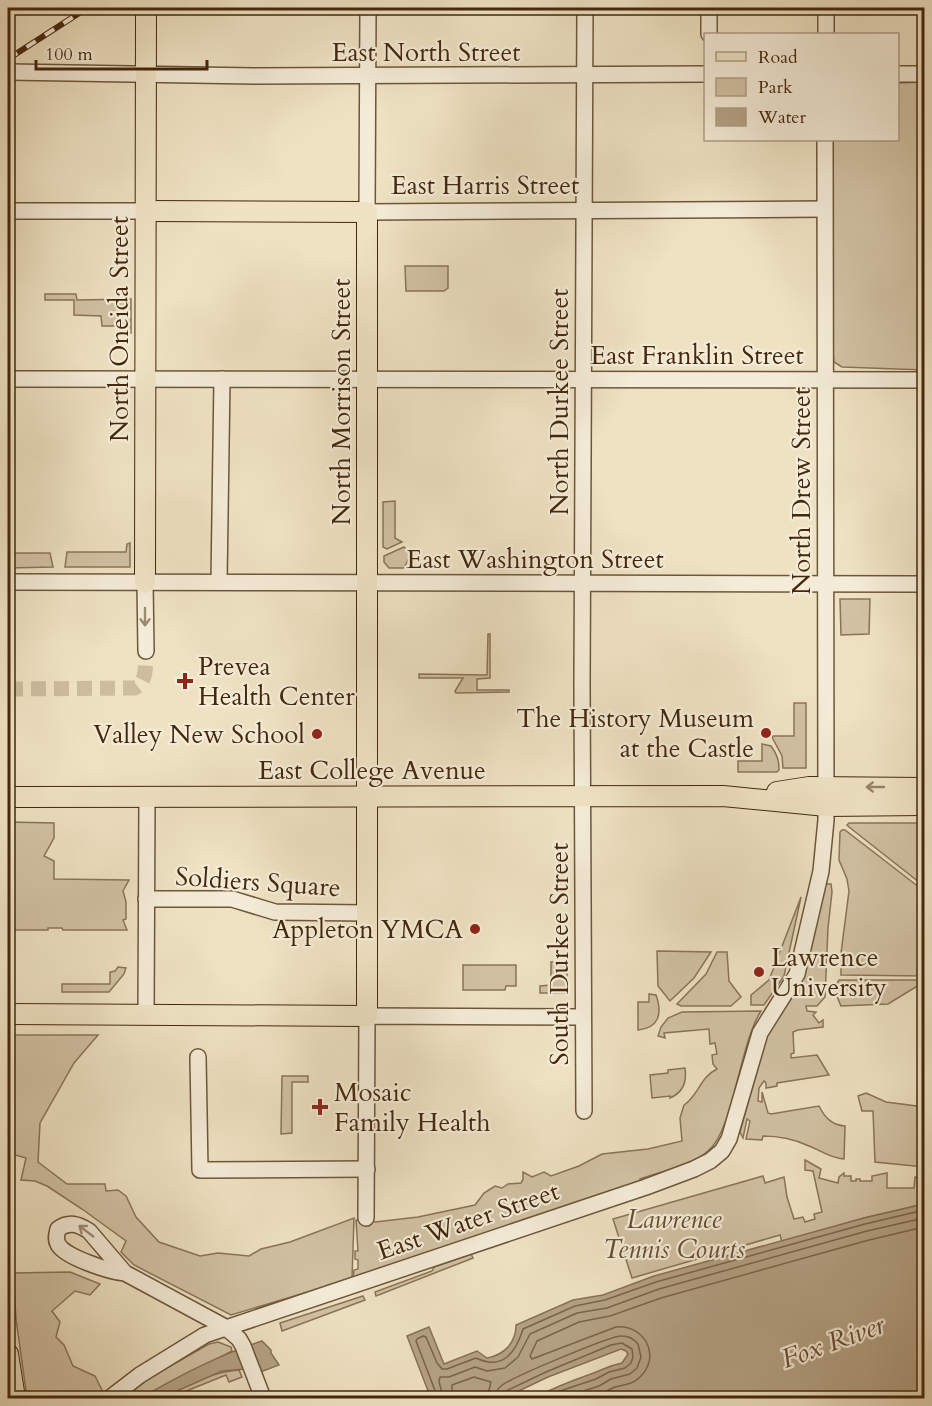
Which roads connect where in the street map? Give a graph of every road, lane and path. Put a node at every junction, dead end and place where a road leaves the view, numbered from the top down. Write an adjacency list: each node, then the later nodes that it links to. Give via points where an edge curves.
1 (146, 8): 9 (main road, North Oneida Street)
2 (368, 8): 14 (street, North Morrison Street)
3 (585, 8): 12 (street, North Durkee Street)
4 (709, 8): 6 (street)
5 (826, 8): 7 (street)
6 (709, 33)
7 (826, 33)
8 (8, 72): 9 (street, East North Street)
9 (146, 74): 14 (street, East North Street); 18 (main road, North Oneida Street)
10 (899, 74): 11 (street)
11 (924, 74)
12 (585, 75): 13 (street, East North Street); 14 (street, East North Street); 20 (street, North Durkee Street)
13 (704, 75)
14 (368, 76): 19 (street, North Morrison Street)
15 (825, 141): 16 (street, North Drew Street)
16 (824, 209): 20 (street, East Harris Street); 25 (street, North Drew Street)
17 (8, 211): 18 (street)
18 (146, 211): 19 (main road, East Harris Street); 21 (main road, North Oneida Street)
19 (368, 212): 20 (street, East Harris Street); 24 (main road, North Morrison Street)
20 (583, 212): 26 (street, North Durkee Street)
21 (146, 378): 22 (street, East Franklin Street); 23 (street, East Franklin Street); 31 (main road, North Oneida Street)
22 (8, 379)
23 (222, 379): 24 (street, East Franklin Street); 29 (street)
24 (368, 379): 26 (street, East Franklin Street); 30 (main road, North Morrison Street)
25 (824, 379): 26 (street, East Franklin Street); 27 (street, East Franklin Street); 33 (street, North Drew Street)
26 (584, 380): 32 (street, North Durkee Street)
27 (924, 380)
28 (8, 582): 31 (street, East Washington Street)
29 (219, 582): 30 (street, East Washington Street); 31 (street, East Washington Street)
30 (368, 582): 32 (street, East Washington Street); 40 (main road, North Morrison Street)
31 (145, 583): 35 (street, North Oneida Street, one-way to 35)
32 (583, 583): 33 (street, East Washington Street); 41 (street, North Durkee Street)
33 (825, 583): 34 (street, East Washington Street); 37 (street, North Drew Street)
34 (924, 584)
35 (146, 651)
36 (924, 788): 37 (main road, East College Avenue, one-way to 37)
37 (825, 796): 41 (main road, East College Avenue); 42 (main road, East College Avenue); 51 (street, North Drew Street, via 821,871 797,974 760,1033 732,1132)
38 (8, 797): 39 (main road, East College Avenue)
39 (147, 797): 40 (main road, East College Avenue); 43 (street)
40 (367, 797): 41 (main road, East College Avenue); 44 (main road, North Morrison Street)
41 (582, 797): 48 (street, South Durkee Street)
42 (924, 805)
43 (146, 899): 44 (street, Soldiers Square, via 232,899 274,912); 46 (street)
44 (367, 913): 47 (main road, North Morrison Street)
45 (8, 1014): 46 (main road)
46 (146, 1015): 47 (main road)
47 (366, 1016): 48 (street); 52 (street)
48 (583, 1017): 50 (street, South Durkee Street)
49 (198, 1057): 52 (street, via 200,1170)
50 (584, 1112)
51 (722, 1151): 55 (street, East Water Street, via 702,1165 646,1187)
52 (367, 1168): 53 (street)
53 (366, 1218)
54 (125, 1273): 55 (street)
55 (225, 1327): 58 (street, East Water Street, via 168,1357); 59 (street, via 243,1346)
56 (8, 1354): 57 (main road)
57 (15, 1398)
58 (110, 1398)
59 (263, 1398)

